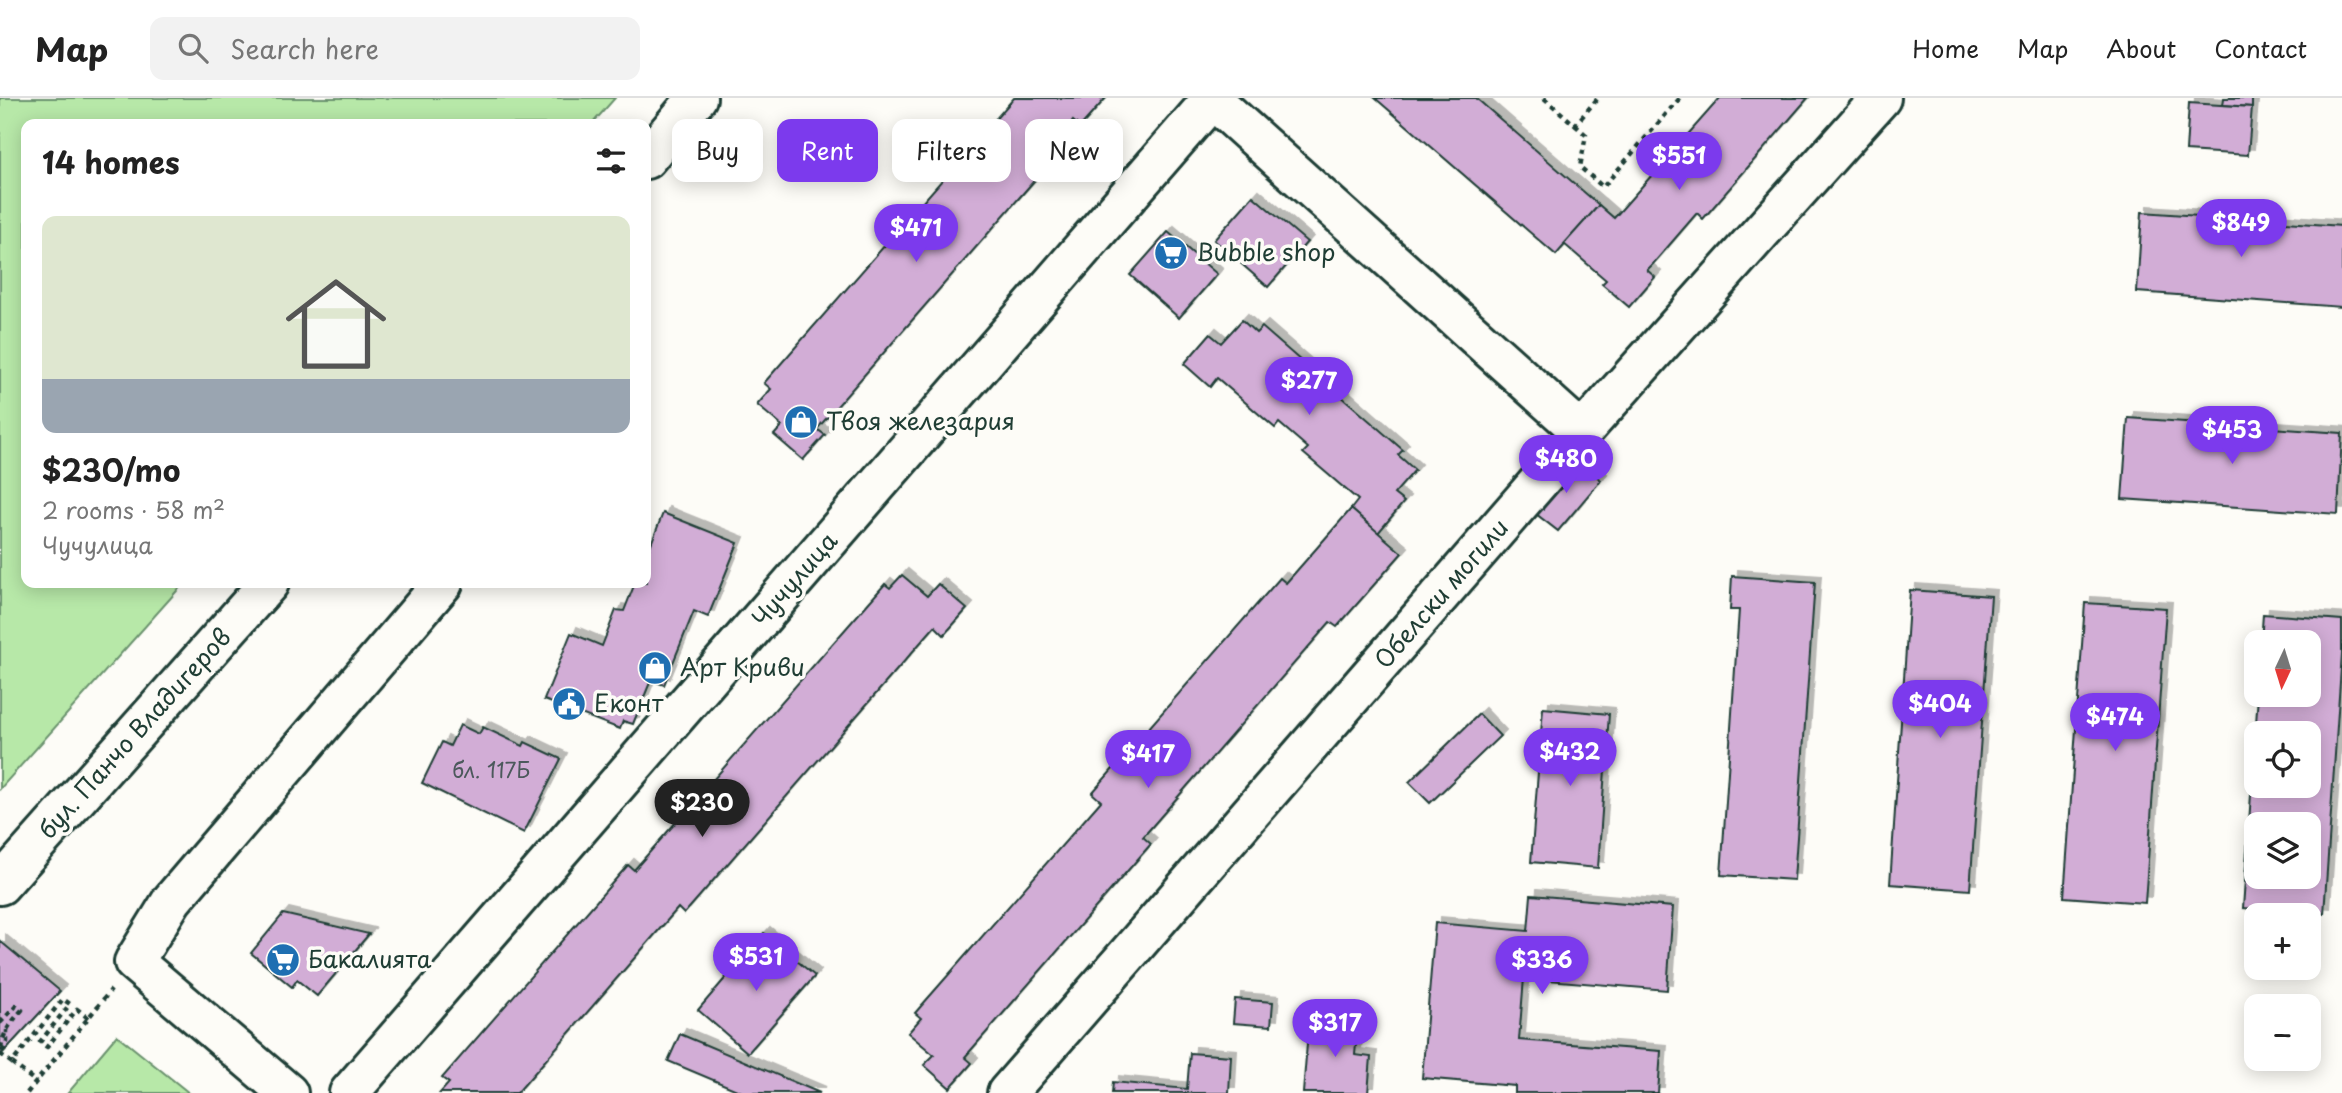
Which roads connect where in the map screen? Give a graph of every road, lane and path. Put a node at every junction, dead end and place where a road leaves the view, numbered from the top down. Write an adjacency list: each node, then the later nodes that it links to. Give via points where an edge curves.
1 (697, 98): 8 (street)
2 (1212, 98): 9 (street); 21 (street, Чучулица)
3 (1544, 98): 7 (path)
4 (1598, 98): 7 (path)
5 (1680, 98): 7 (path, via 1603,187 1580,167 1586,135)
6 (1881, 98): 9 (street, Обелски могили)
7 (1574, 125)
8 (651, 153)
9 (1583, 432): 22 (street, Обелски могили)
10 (265, 588): 12 (street, бул. Панчо Владигеров)
11 (439, 588): 13 (street, via 172,900)
12 (0, 886)
13 (134, 962): 14 (path); 20 (street)
14 (88, 1018): 17 (path, via 77,1009 47,1047 40,1042 70,1004 63,999); 18 (path)
15 (0, 1023): 16 (path, via 16,1006 22,1010 7,1028)
16 (0, 1055): 17 (path)
17 (12, 1063): 18 (path)
18 (36, 1082): 19 (path)
19 (27, 1093)
20 (288, 1093)
21 (349, 1093)
22 (1007, 1093)

